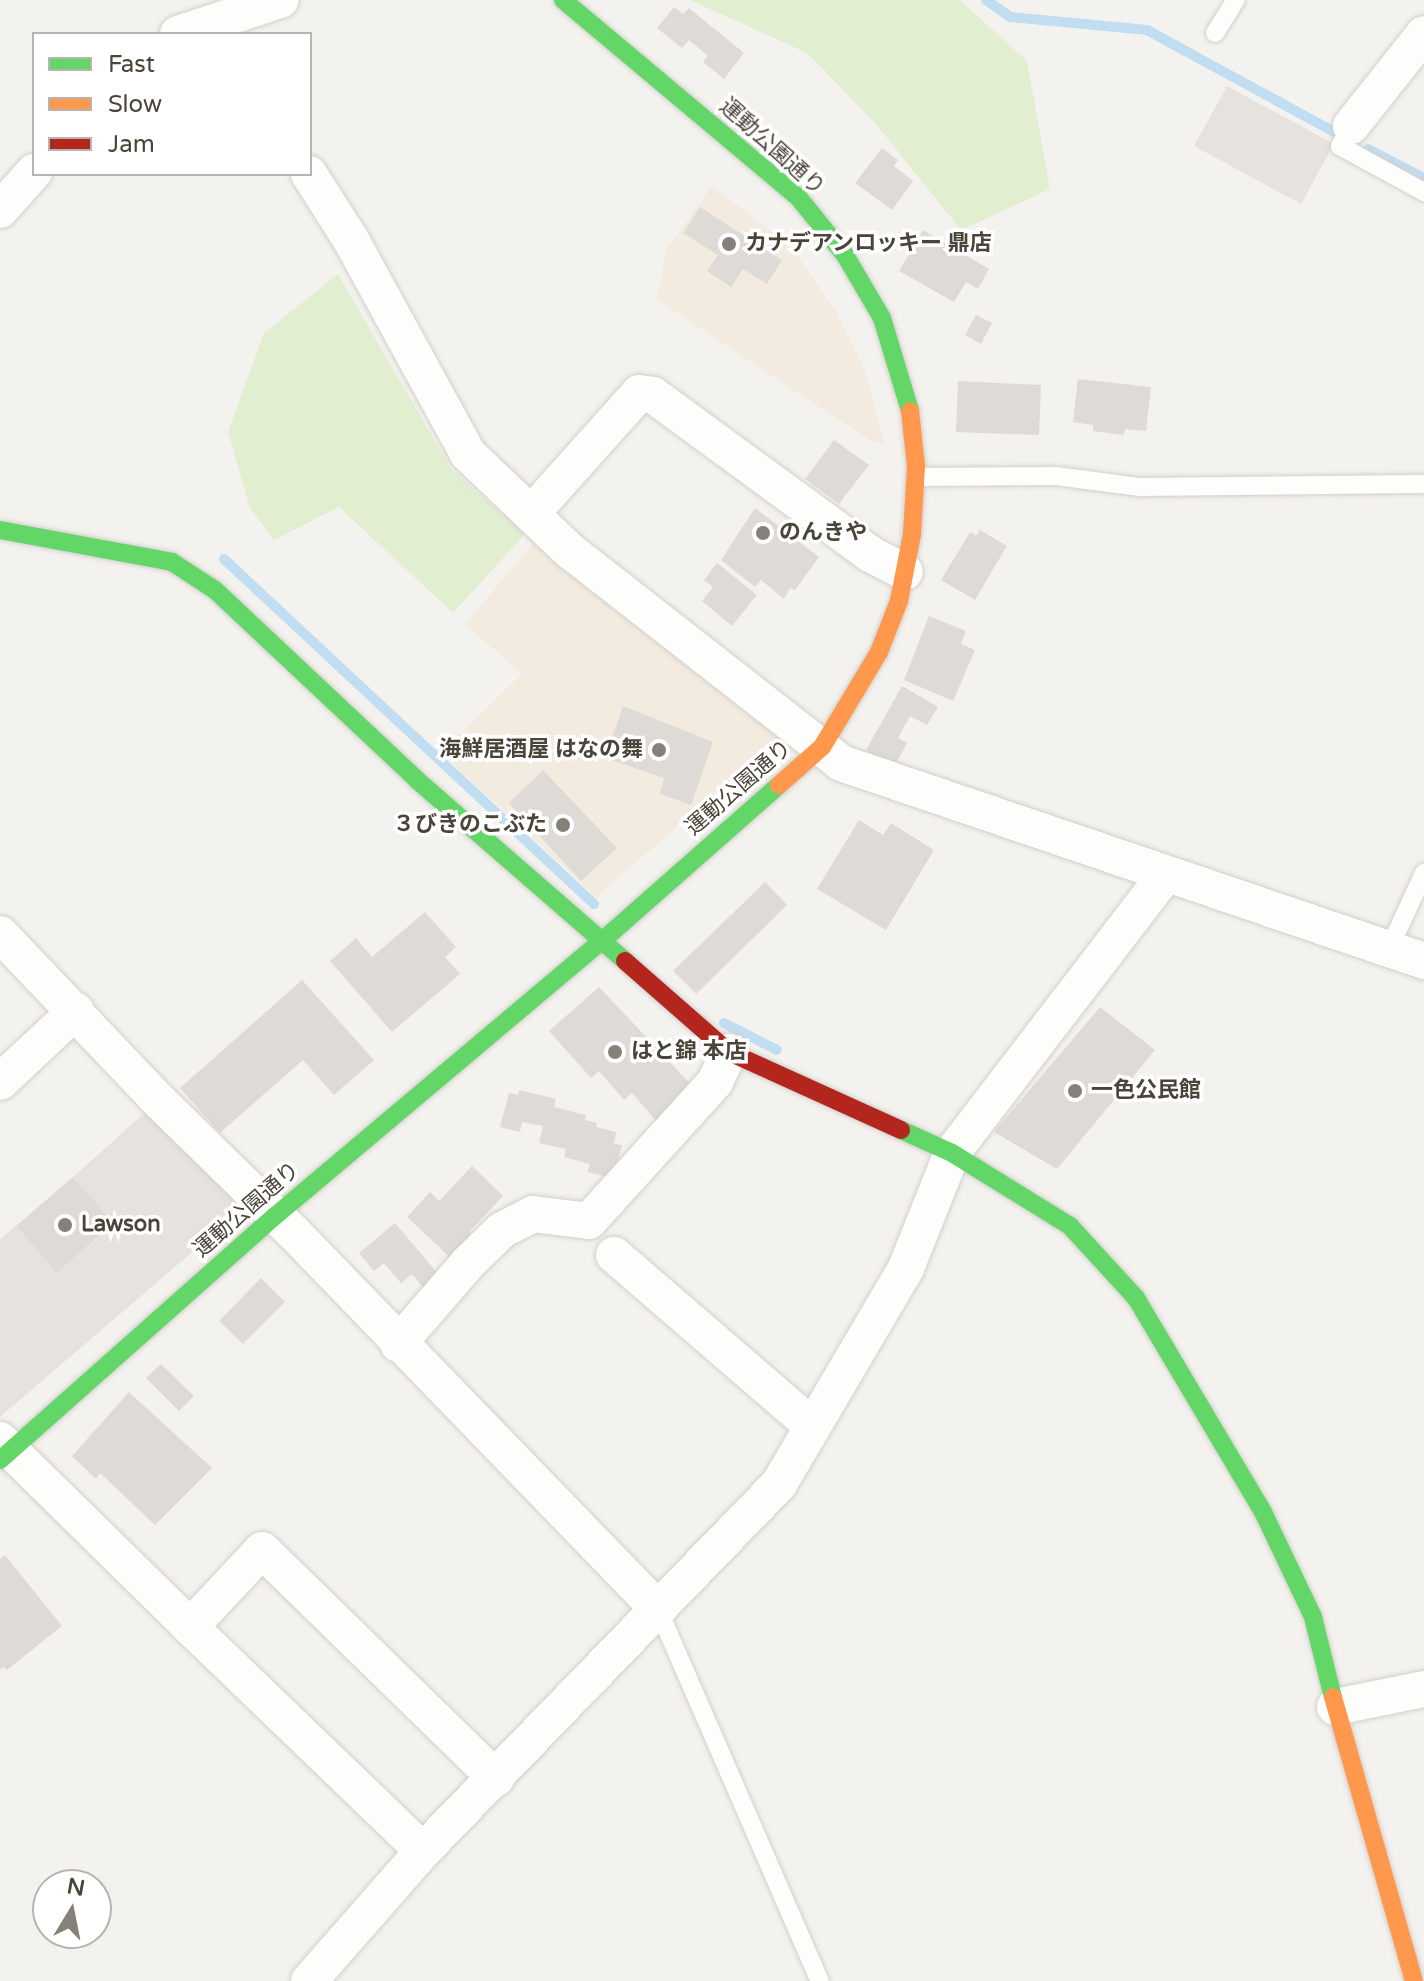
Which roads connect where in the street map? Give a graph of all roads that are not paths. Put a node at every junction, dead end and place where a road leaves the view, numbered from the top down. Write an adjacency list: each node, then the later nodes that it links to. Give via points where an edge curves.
1 (280, 0): 4 (street)
2 (563, 0): 12 (street, 運動公園通り, via 798,197 845,255 882,318 910,407)
3 (1236, 0): 5 (lane)
4 (189, 32)
5 (1215, 33)
6 (1424, 34): 7 (street)
7 (1351, 126): 10 (lane, via 1340,146)
8 (32, 174): 11 (street)
9 (310, 176): 14 (street, via 468,454)
10 (1424, 192)
11 (0, 210)
12 (916, 477): 13 (lane, via 1056,476 1140,487); 16 (street, 運動公園通り)
13 (1424, 484)
14 (531, 514): 16 (street, via 639,393 653,395 870,554); 17 (street, via 570,551)
15 (0, 530): 21 (street, via 172,562 215,590 417,780)
16 (905, 572): 17 (street, 運動公園通り, via 879,652)
17 (822, 747): 19 (street, via 841,763); 21 (street, 運動公園通り)
18 (1424, 873): 22 (lane)
19 (1165, 875): 22 (street); 27 (street)
20 (0, 934): 24 (street)
21 (602, 941): 25 (street); 28 (street, 運動公園通り)
22 (1389, 949): 23 (street)
23 (1424, 961)
24 (76, 1011): 26 (street); 28 (street)
25 (729, 1052): 27 (street); 30 (street, via 715,1082 589,1221 533,1214 502,1230)
26 (0, 1082)
27 (952, 1153): 31 (street, via 906,1268); 36 (street, via 1070,1226 1136,1298 1263,1512 1313,1617)
28 (275, 1216): 30 (street); 32 (street, 運動公園通り)
29 (614, 1255): 31 (street)
30 (398, 1344): 33 (street)
31 (812, 1426): 33 (street, via 779,1484)
32 (4, 1450): 34 (street)
33 (658, 1609): 37 (street); 40 (lane)
34 (190, 1627): 37 (street, via 262,1550); 38 (street)
35 (1424, 1689): 36 (street)
36 (1335, 1707): 41 (street)
37 (496, 1778): 38 (street)
38 (423, 1851): 39 (street)
39 (309, 1981)
40 (820, 1981)
41 (1414, 1981)

